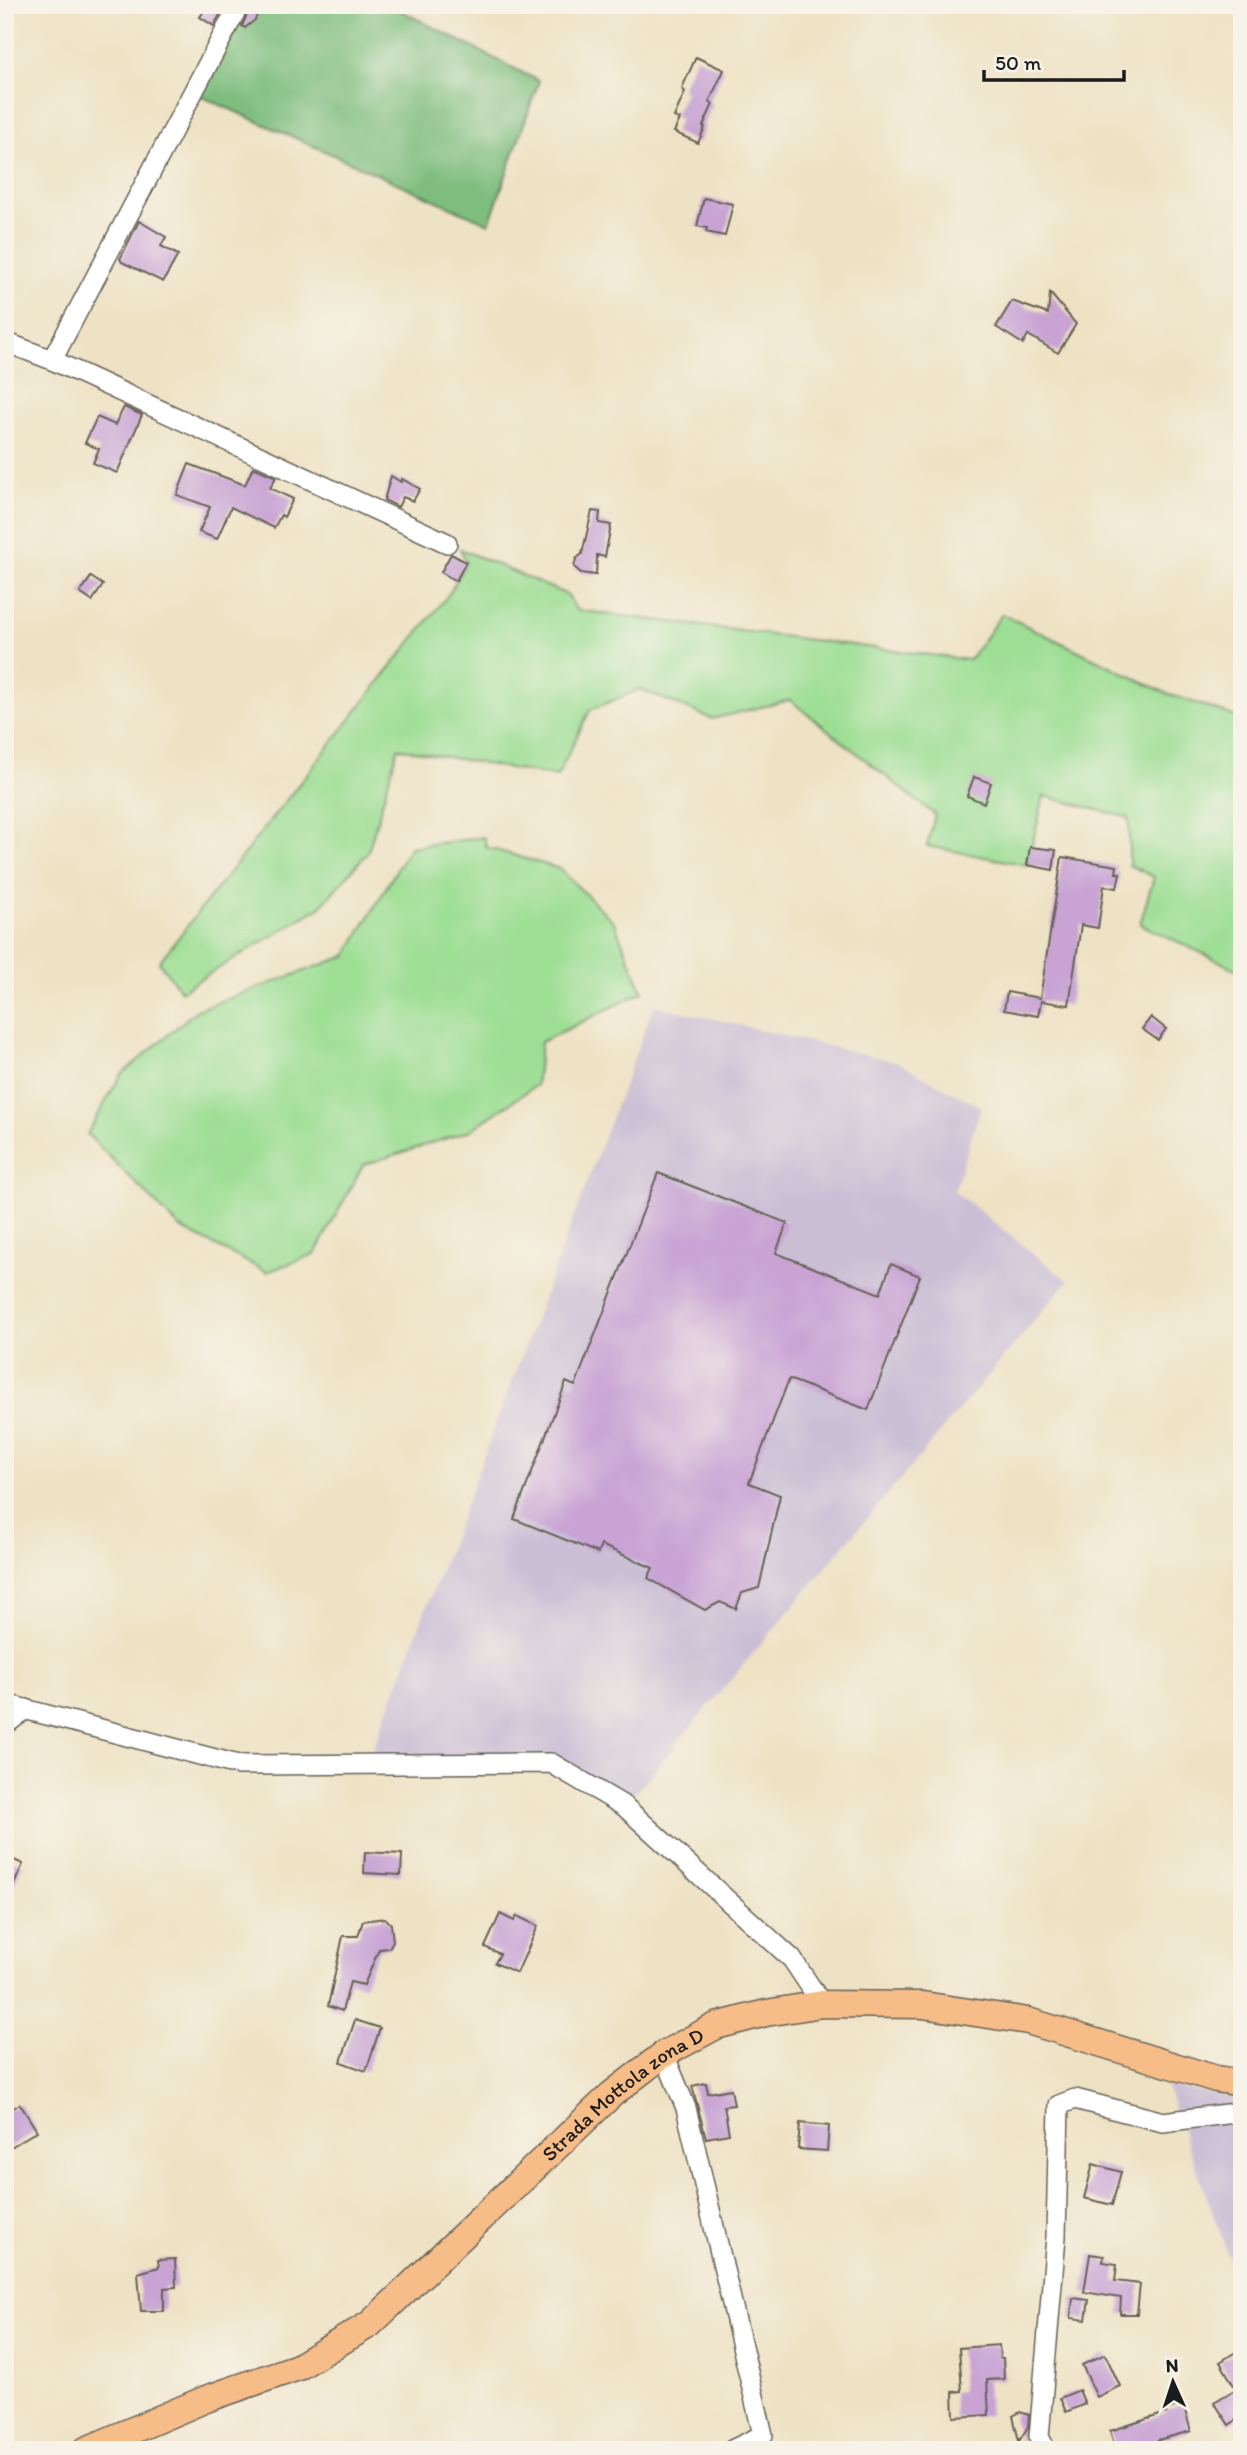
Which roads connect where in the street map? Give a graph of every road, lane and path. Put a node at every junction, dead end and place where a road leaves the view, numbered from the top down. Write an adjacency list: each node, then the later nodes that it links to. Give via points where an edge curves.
1 (239, 5): 3 (street)
2 (5, 342): 3 (street)
3 (52, 360): 4 (street)
4 (447, 543)
5 (5, 1704): 6 (street)
6 (26, 1709): 7 (street); 8 (street, via 238,1765 551,1763 624,1806 792,1958)
7 (5, 1724)
8 (822, 2004): 9 (main road, Strada Mottola zona D, via 716,2026); 10 (main road, Strada Mottola zona D, via 923,2005 1028,2021 1216,2079)
9 (664, 2054): 12 (main road, Strada Mottola zona D, via 612,2094 370,2324 298,2367 206,2399); 13 (street, via 686,2108 763,2435)
10 (1242, 2082)
11 (1242, 2112): 14 (street, via 1163,2122 1075,2099 1059,2105 1056,2236 1039,2437)
12 (86, 2450)
13 (733, 2450)
14 (1046, 2450)

